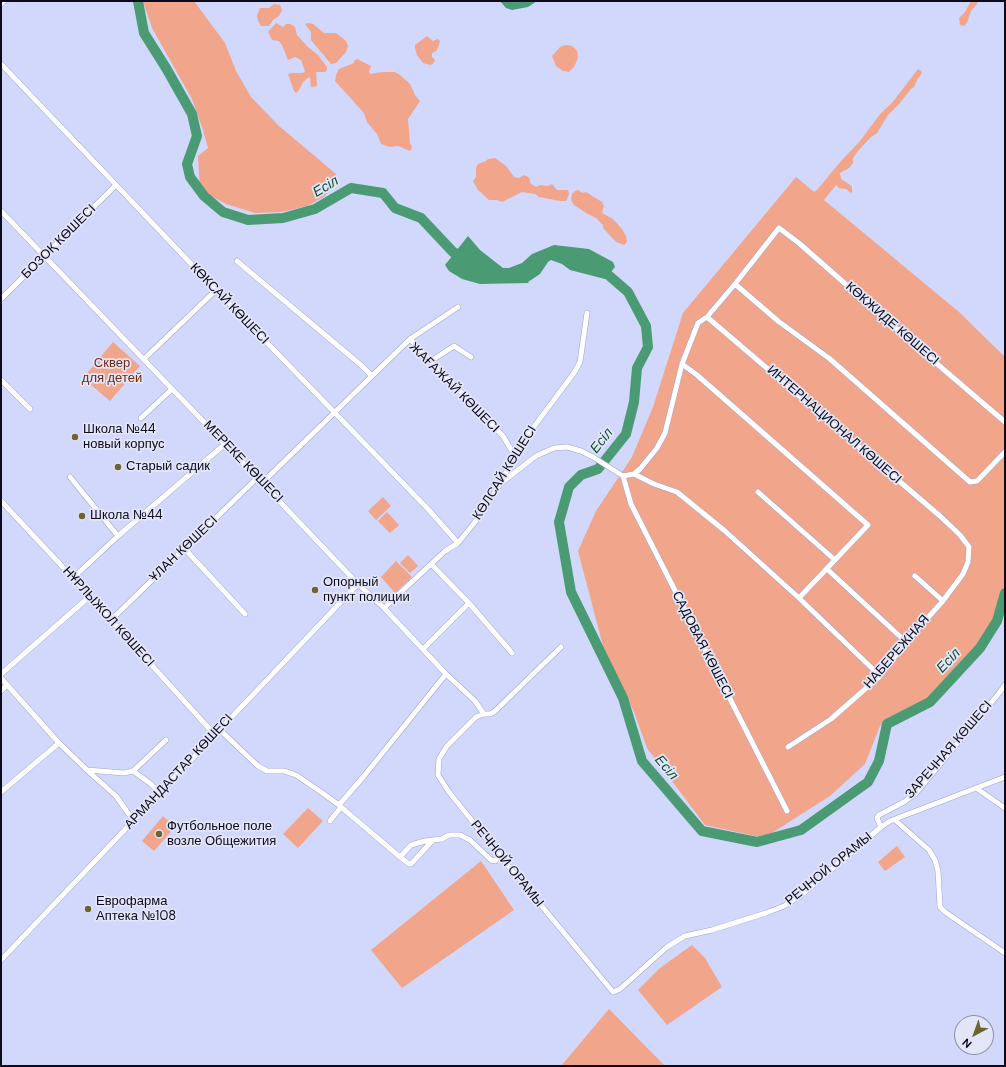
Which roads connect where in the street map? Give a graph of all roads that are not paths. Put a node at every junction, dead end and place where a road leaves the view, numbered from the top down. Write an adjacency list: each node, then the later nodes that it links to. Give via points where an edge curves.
1 (4, 1): 2 (street)
2 (1, 4)
3 (1, 64): 4 (street, КӨКСАЙ КӨШЕСІ)
4 (116, 185): 6 (street, БОЗОҚ КӨШЕСІ); 9 (street, КӨКСАЙ КӨШЕСІ)
5 (1, 211): 6 (street, МЕРЕКЕ КӨШЕСІ)
6 (45, 256): 10 (street, БОЗОҚ КӨШЕСІ); 16 (street, МЕРЕКЕ КӨШЕСІ)
7 (236, 261): 19 (street)
8 (735, 284): 13 (street); 25 (street, КӨКЖИДЕ КӨШЕСІ, via 779,228); 27 (street, via 778,321 830,359 970,482 977,481)
9 (216, 290): 16 (street); 23 (street, КӨКСАЙ КӨШЕСІ)
10 (1, 299)
11 (458, 307): 14 (street)
12 (587, 314): 28 (street, КӨЛСАЙ КӨШЕСІ, via 580,362)
13 (707, 316): 18 (street, via 698,323); 37 (street, ИНТЕРНАЦИОНАЛ КӨШЕСІ)
14 (410, 339): 17 (street, ЖАҒАЖАЙ КӨШЕСІ); 19 (street, ЖАҒАЖАЙ КӨШЕСІ)
15 (471, 357): 17 (street, via 454,346)
16 (144, 359): 21 (street, МЕРЕКЕ КӨШЕСІ)
17 (431, 361): 28 (street, ЖАҒАЖАЙ КӨШЕСІ, via 503,436)
18 (682, 364): 29 (street, via 665,433); 41 (street, via 868,525)
19 (372, 376): 23 (street, ЖАҒАЖАЙ КӨШЕСІ)
20 (1, 380): 22 (street)
21 (172, 389): 24 (street); 26 (street, МЕРЕКЕ КӨШЕСІ)
22 (30, 409)
23 (335, 413): 33 (street); 39 (street, КӨКСАЙ КӨШЕСІ)
24 (141, 418)
25 (1005, 422)
26 (225, 444): 32 (street, МЕРЕКЕ КӨШЕСІ); 38 (street)
27 (1005, 452)
28 (515, 456): 34 (street, КӨЛСАЙ КӨШЕСІ)
29 (634, 474): 30 (street); 48 (street, via 677,492 725,531)
30 (623, 476): 34 (street, via 593,457 567,447 554,448 536,456); 79 (street, САДОВАЯ КӨШЕСІ, via 631,504)
31 (70, 477): 38 (street)
32 (257, 478): 33 (street, МЕРЕКЕ КӨШЕСІ); 40 (street, ҰЛАН КӨШЕСІ)
33 (262, 483): 46 (street, МЕРЕКЕ КӨШЕСІ)
34 (500, 484): 39 (street, КӨЛСАЙ КӨШЕСІ)
35 (758, 492): 41 (street)
36 (1, 501): 45 (street, НҰРЛЫЖОЛ КӨШЕСІ)
37 (960, 535): 49 (street, НАБЕРЕЖНАЯ, via 969,547 968,562 963,574)
38 (118, 536): 45 (street)
39 (458, 543): 42 (street, КӨЛСАЙ КӨШЕСІ, via 445,551)
40 (184, 548): 52 (street); 53 (street, ҰЛАН КӨШЕСІ)
41 (835, 560): 43 (street)
42 (432, 565): 50 (street); 51 (street, КӨЛСАЙ КӨШЕСІ)
43 (827, 569): 48 (street); 54 (street)
44 (915, 576): 49 (street)
45 (73, 578): 47 (street, НҰРЛЫЖОЛ КӨШЕСІ)
46 (358, 584): 51 (street, МЕРЕКЕ КӨШЕСІ); 66 (street, АРМАНДАСТАР КӨШЕСІ)
47 (89, 597): 53 (street, НҰРЛЫЖОЛ КӨШЕСІ); 58 (street)
48 (799, 598): 60 (street)
49 (943, 601): 54 (street, НАБЕРЕЖНАЯ)
50 (470, 603): 56 (street); 57 (street)
51 (384, 608): 56 (street, МЕРЕКЕ КӨШЕСІ)
52 (245, 614)
53 (111, 620): 67 (street, НҰРЛЫЖОЛ КӨШЕСІ)
54 (906, 642): 60 (street, НАБЕРЕЖНАЯ)
55 (561, 647): 65 (street, РЕЧНОЙ ОРАМЫ, via 494,712)
56 (423, 649): 59 (street, МЕРЕКЕ КӨШЕСІ)
57 (512, 653)
58 (1, 674)
59 (446, 674): 65 (street, МЕРЕКЕ КӨШЕСІ, via 475,701); 77 (street)
60 (880, 676): 70 (street, НАБЕРЕЖНАЯ, via 831,719)
61 (1, 678): 62 (street)
62 (8, 685): 64 (street); 69 (street)
63 (1005, 685): 83 (street, ЗАРЕЧНАЯ КӨШЕСІ, via 916,793 879,815 877,818)
64 (1, 691)
65 (484, 714): 86 (street, РЕЧНОЙ ОРАМЫ, via 476,717 447,746 439,759 438,775)
66 (219, 729): 67 (street, АРМАНДАСТАР КӨШЕСІ); 77 (street, via 258,766 267,771 284,771 296,775)
67 (214, 734): 76 (street, АРМАНДАСТАР КӨШЕСІ)
68 (166, 740): 72 (street)
69 (58, 743): 71 (street); 75 (street)
70 (788, 747)
71 (87, 770): 72 (street, via 124,773); 80 (street, via 116,796)
72 (133, 771): 76 (street)
73 (1005, 777): 74 (street, РЕЧНОЙ ОРАМЫ)
74 (976, 788): 78 (street); 82 (street, РЕЧНОЙ ОРАМЫ)
75 (1, 792)
76 (160, 793): 80 (street, АРМАНДАСТАР КӨШЕСІ)
77 (340, 806): 81 (street); 85 (street)
78 (1005, 808)
79 (787, 812)
80 (133, 820): 88 (street, АРМАНДАСТАР КӨШЕСІ)
81 (330, 820)
82 (895, 820): 83 (street, РЕЧНОЙ ОРАМЫ); 87 (street, via 929,850 935,860 940,907)
83 (881, 827): 86 (street, РЕЧНОЙ ОРАМЫ, via 800,896 784,906 712,930 685,936 667,947 620,989 613,992)
84 (433, 840): 85 (street, via 411,845); 85 (street, via 411,864); 86 (street, via 449,835 460,835 470,840 491,860 495,861)
85 (400, 857)
86 (502, 857)
87 (1005, 953)
88 (1, 960)

